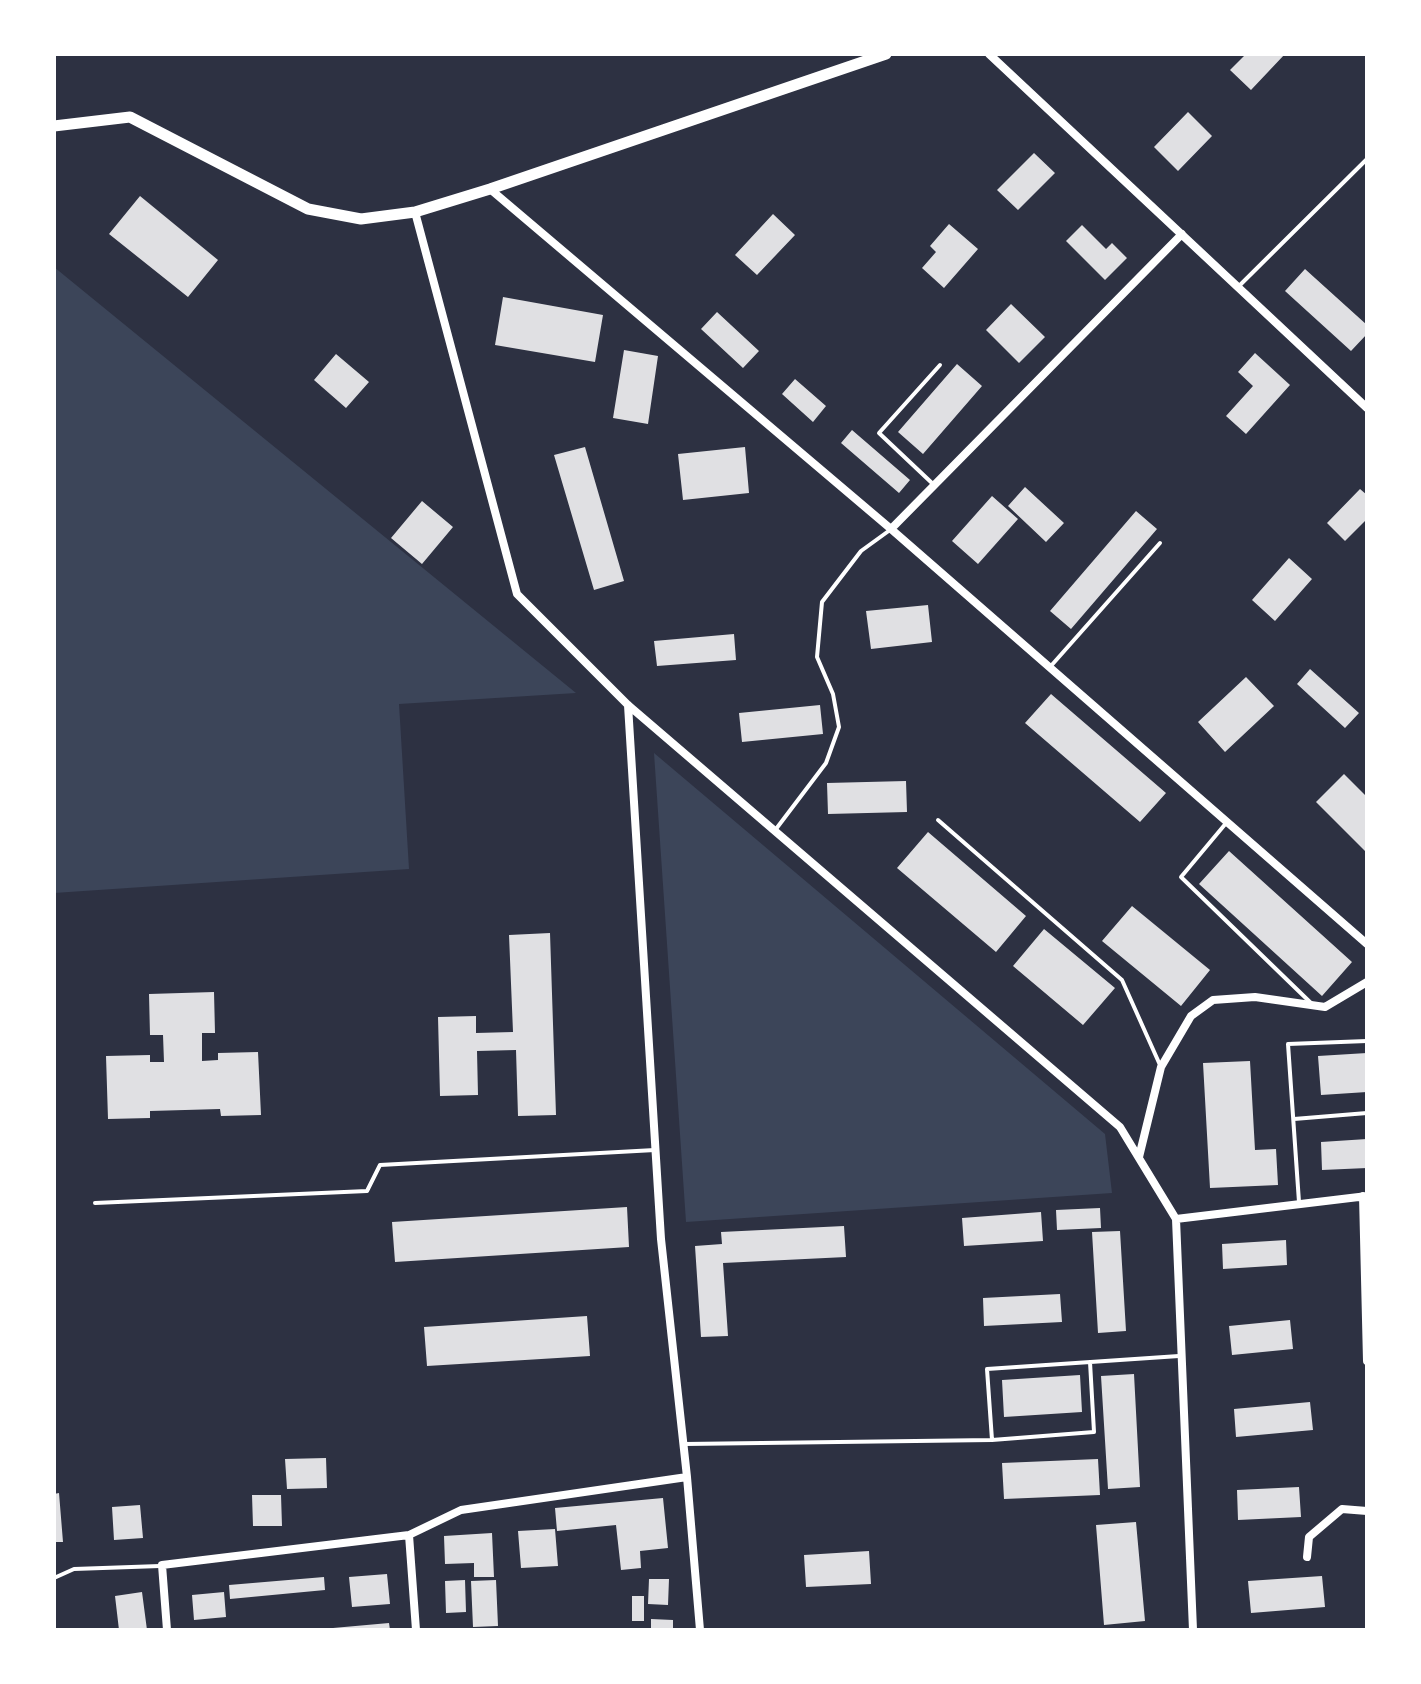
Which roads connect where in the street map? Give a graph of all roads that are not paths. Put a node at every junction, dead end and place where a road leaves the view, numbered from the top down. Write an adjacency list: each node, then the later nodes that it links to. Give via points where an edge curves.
1 (886, 54): 5 (street)
2 (989, 54): 7 (street)
3 (54, 126): 6 (street, via 130,117 308,209 361,219)
4 (1367, 159): 8 (lane)
5 (490, 189): 6 (street); 12 (street)
6 (415, 212): 15 (street, via 517,594)
7 (1182, 234): 8 (street); 11 (street)
8 (1238, 287): 10 (street)
9 (940, 365): 11 (lane, via 879,433)
10 (1367, 408)
11 (934, 485): 12 (street)
12 (891, 529): 14 (street); 18 (lane, via 861,551 822,602 817,657 833,694 839,727 826,763)
13 (1160, 543): 14 (lane)
14 (1050, 667): 17 (street)
15 (628, 705): 18 (street); 26 (street)
16 (938, 820): 23 (lane, via 1122,980)
17 (1227, 822): 19 (street); 21 (lane, via 1181,877)
18 (774, 831): 27 (street, via 1120,1127)
19 (1367, 944)
20 (1367, 982): 21 (street, via 1325,1007)
21 (1314, 1005): 23 (street, via 1255,997 1213,1000 1191,1016)
22 (1367, 1041): 25 (lane, via 1288,1044)
23 (1161, 1067): 27 (street)
24 (1367, 1113): 25 (lane)
25 (1294, 1119): 30 (lane)
26 (655, 1150): 29 (lane, via 380,1165 367,1191); 37 (street)
27 (1139, 1157): 31 (street)
28 (1365, 1196): 30 (street); 32 (street)
29 (95, 1203)
30 (1299, 1204): 31 (street)
31 (1176, 1219): 33 (street)
32 (1366, 1285): 34 (street)
33 (1182, 1356): 35 (lane); 47 (street)
34 (1367, 1361)
35 (1090, 1362): 36 (lane, via 1094,1432); 36 (lane, via 987,1369)
36 (992, 1440): 37 (lane)
37 (684, 1444): 38 (street)
38 (687, 1477): 40 (street, via 461,1510); 46 (street)
39 (1367, 1511): 41 (street, via 1342,1509 1309,1537)
40 (409, 1535): 42 (street); 45 (street)
41 (1307, 1557)
42 (162, 1565): 43 (lane, via 74,1569); 44 (street)
43 (54, 1578)
44 (167, 1630)
45 (416, 1630)
46 (700, 1630)
47 (1193, 1630)

